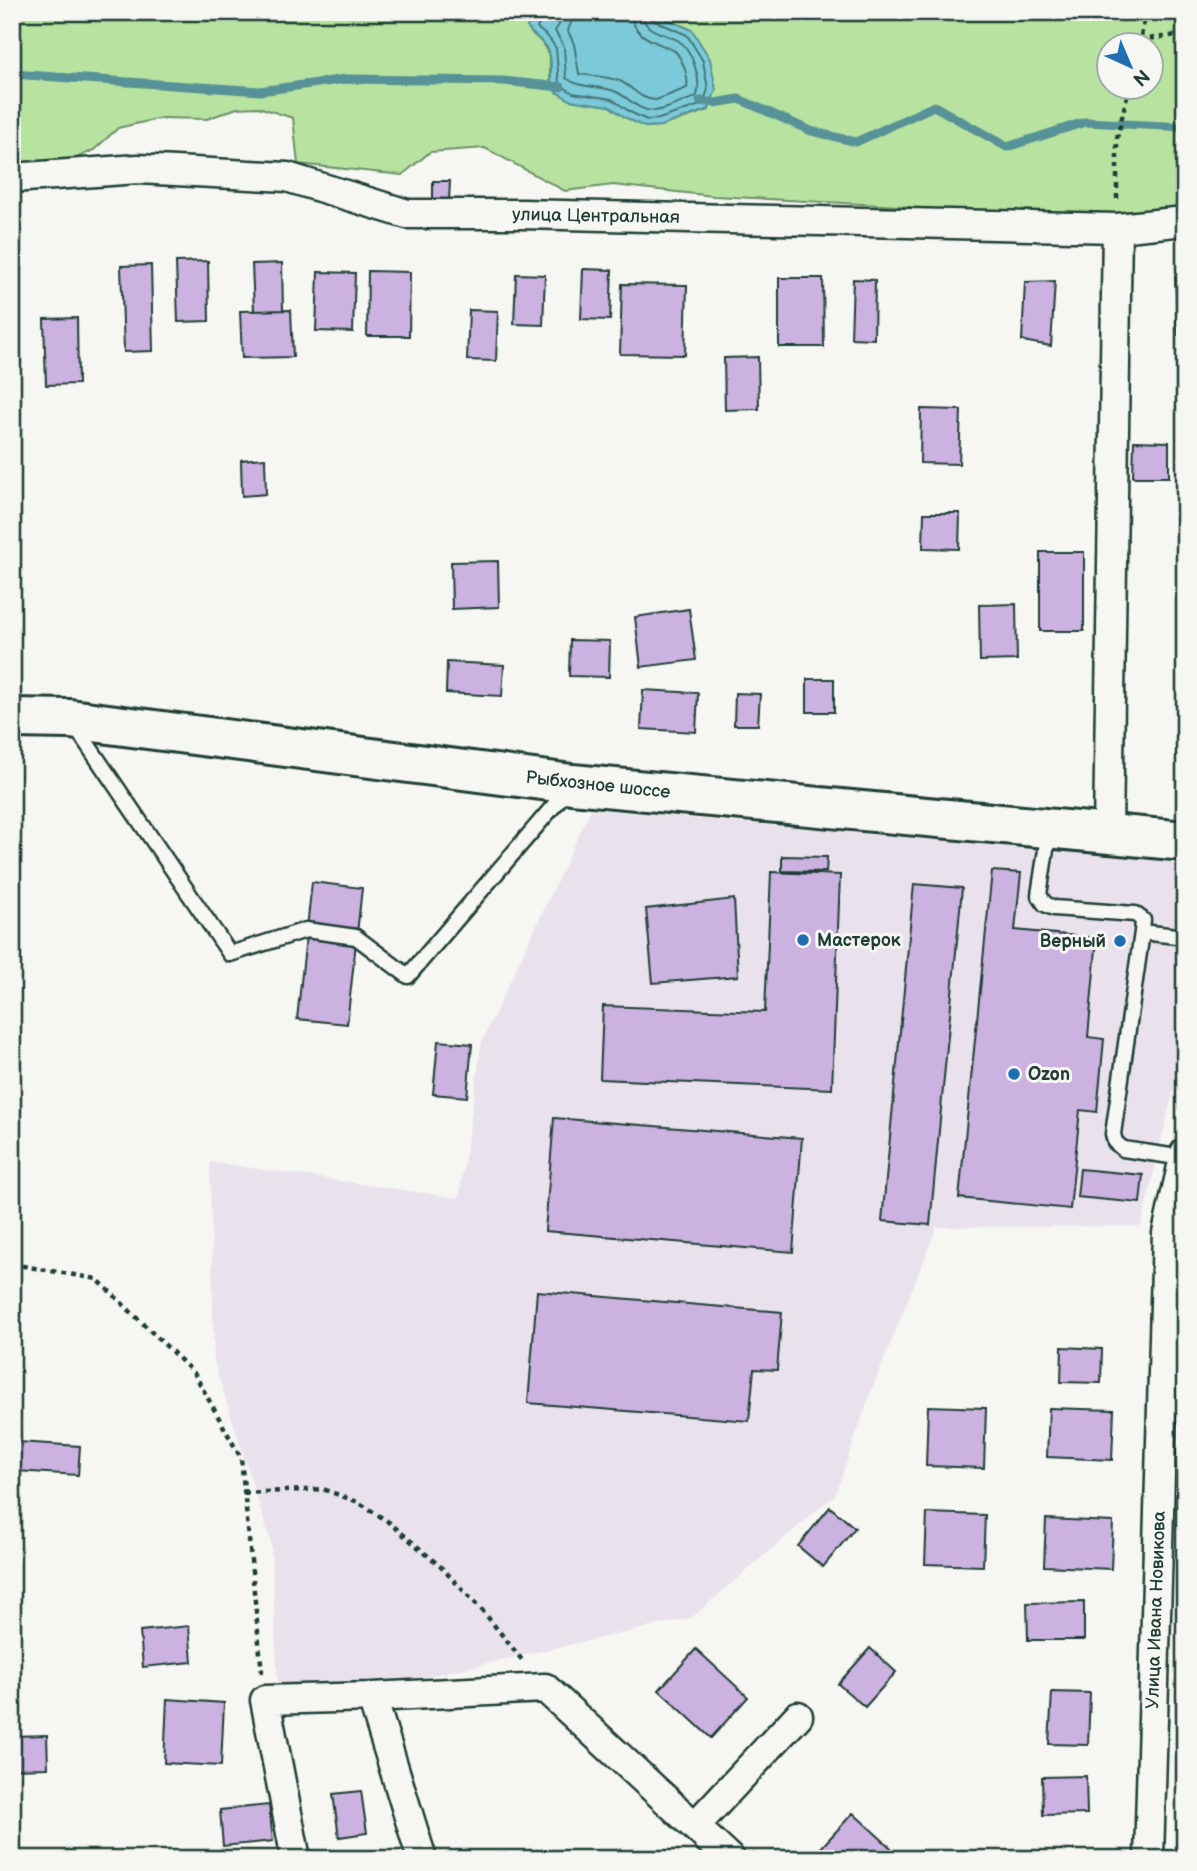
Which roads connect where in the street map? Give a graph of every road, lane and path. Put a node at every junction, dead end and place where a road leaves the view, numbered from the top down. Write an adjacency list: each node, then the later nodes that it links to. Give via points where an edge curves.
1 (1146, 12): 2 (path)
2 (1141, 32)
3 (1185, 34): 4 (path)
4 (1166, 38)
5 (1126, 102): 8 (path, via 1117,138)
6 (12, 178): 8 (street, улица Центральная, via 138,169 288,177 407,215)
7 (1185, 222): 8 (street, улица Центральная)
8 (1117, 228): 13 (street)
9 (12, 718): 10 (main road, Рыбхозное шоссе)
10 (70, 719): 11 (main road, Рыбхозное шоссе); 11 (lane, via 230,954 306,930 356,937 408,976)
11 (572, 784): 12 (main road, Рыбхозное шоссе)
12 (1050, 828): 13 (main road, Рыбхозное шоссе); 15 (lane, via 1039,895 1045,904 1135,914 1143,920)
13 (1108, 834): 14 (main road, Рыбхозное шоссе)
14 (1185, 841)
15 (1142, 932): 16 (lane); 17 (lane, via 1113,1134 1124,1149)
16 (1185, 937)
17 (1184, 1155): 28 (street, Улица Ивана Новикова, via 1167,1233)
18 (12, 1264): 19 (path, via 97,1279 194,1373 241,1458)
19 (244, 1493): 20 (path, via 323,1489 358,1502 441,1567); 22 (path)
20 (544, 1688): 21 (street); 24 (street)
21 (372, 1696): 22 (street); 26 (street)
22 (265, 1700): 25 (street)
23 (799, 1716): 24 (street)
24 (696, 1825): 27 (street)
25 (296, 1859)
26 (422, 1859)
27 (730, 1859)
28 (1149, 1859)

